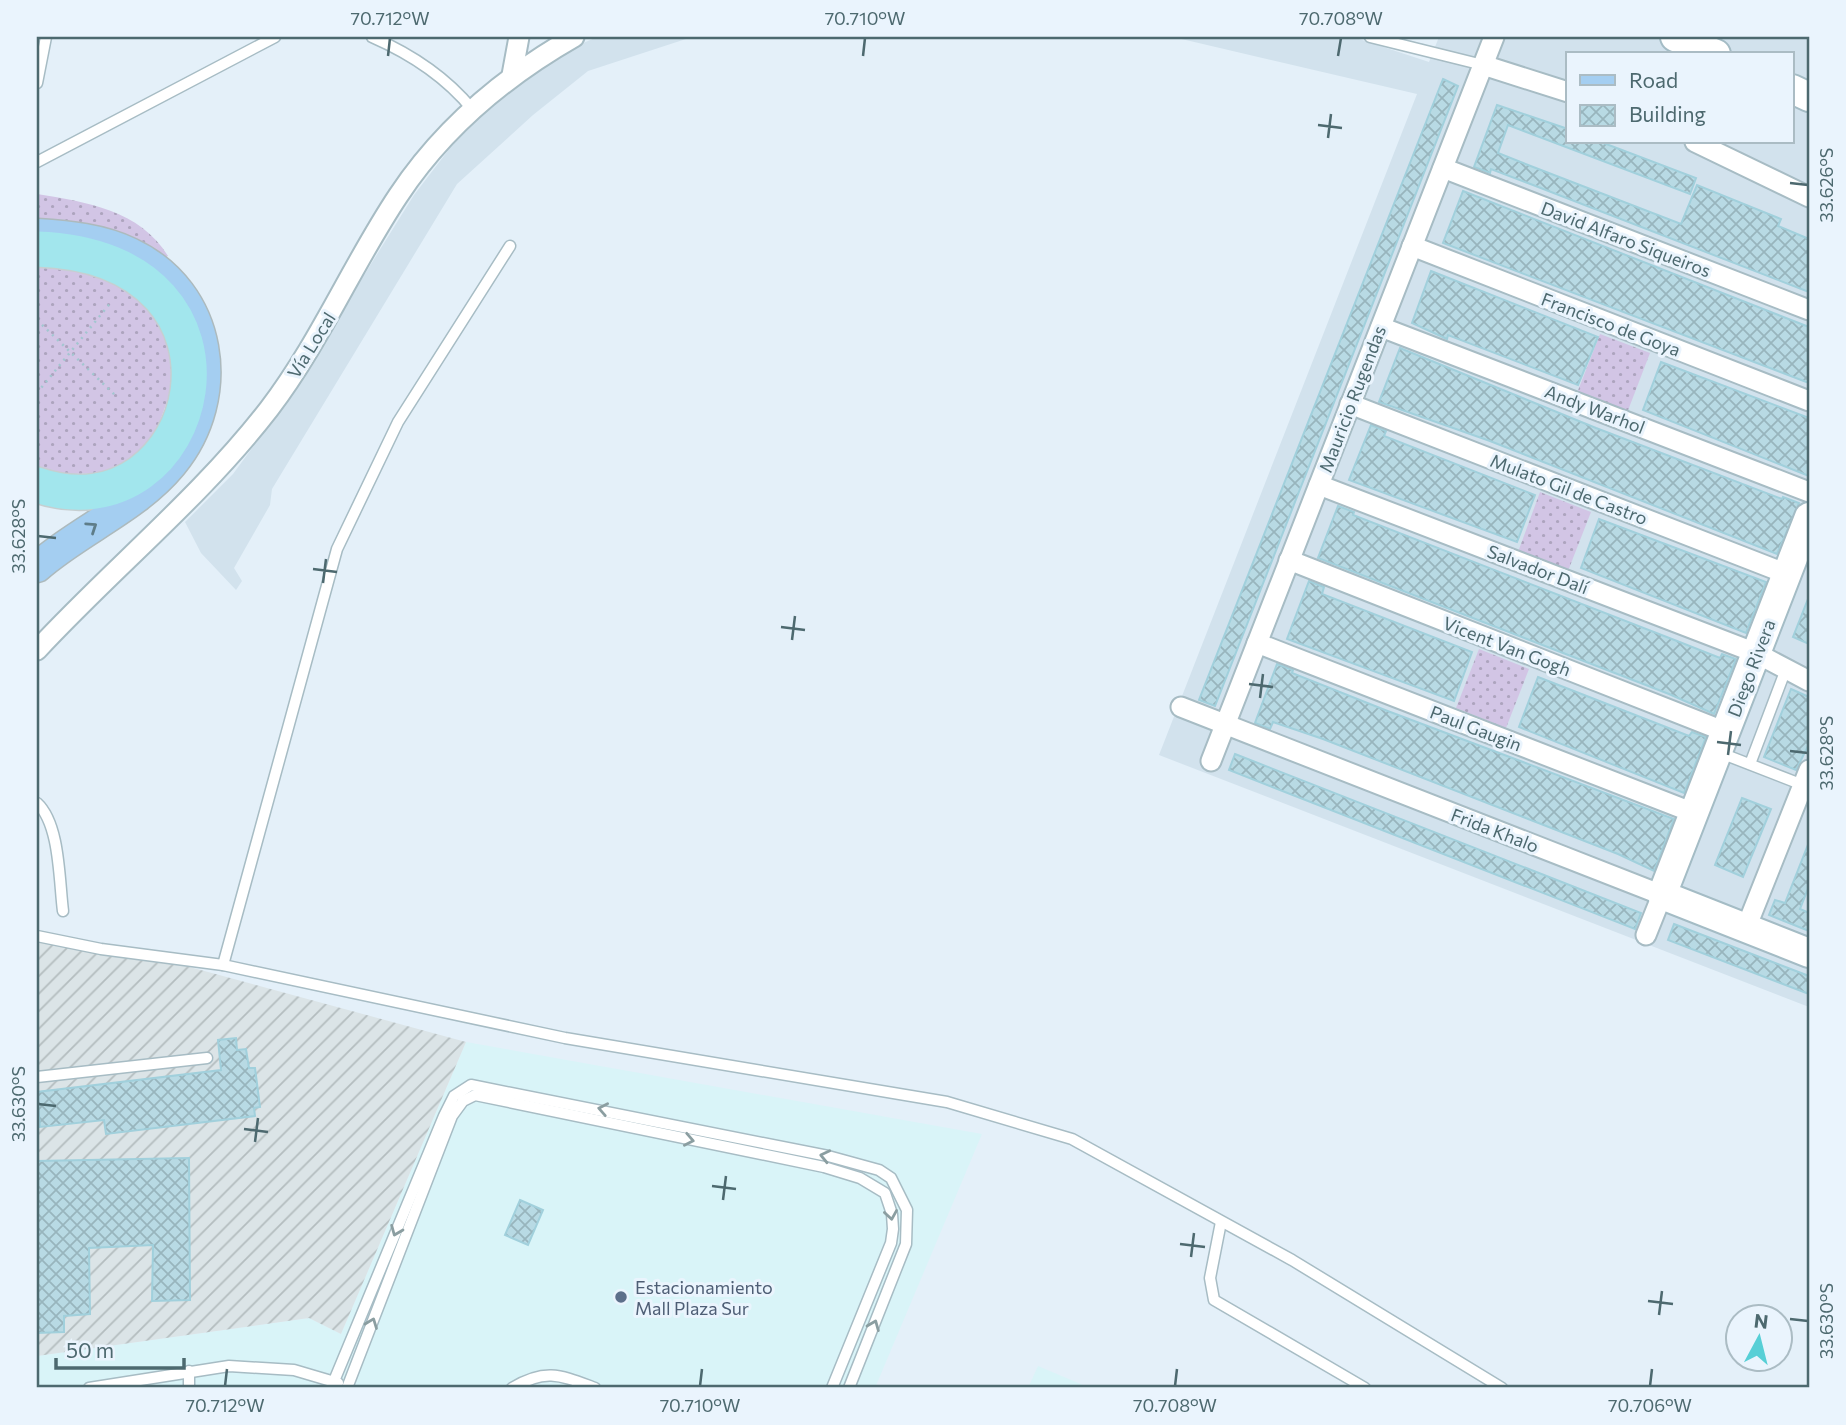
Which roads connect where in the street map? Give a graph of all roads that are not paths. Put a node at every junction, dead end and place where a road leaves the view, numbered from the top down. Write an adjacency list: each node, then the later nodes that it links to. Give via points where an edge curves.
1 (46, 37): 12 (lane)
2 (275, 37): 16 (lane)
3 (374, 37): 14 (lane, via 419,60)
4 (519, 37): 11 (street)
5 (574, 37): 11 (street, Vía Local)
6 (1370, 37): 10 (lane)
7 (1494, 37): 10 (street, Mauricio Rugendas)
8 (1675, 37): 9 (street)
9 (1711, 52)
10 (1483, 65): 13 (street); 17 (street, Mauricio Rugendas)
11 (512, 75): 14 (street, Vía Local)
12 (37, 83)
13 (1566, 91)
14 (472, 109): 35 (street, Vía Local, via 435,147 399,195 298,367 243,442)
15 (1699, 144): 18 (street)
16 (37, 162)
17 (1443, 168): 21 (street, Mauricio Rugendas); 23 (street, David Alfaro Siqueiros)
18 (1809, 197)
19 (37, 234): 32 (main road, one-way to 19, via 171,466 196,427 206,382 205,350 195,320 179,293 158,271 115,246)
20 (510, 246): 53 (lane, via 398,422 337,549)
21 (1412, 246): 24 (street, Mauricio Rugendas); 25 (street, Francisco de Goya)
22 (37, 249): 27 (highway, via 95,257 145,281 176,316 187,344 191,374 176,431 138,474 81,491)
23 (1809, 310)
24 (1381, 327): 26 (street, Mauricio Rugendas); 29 (street, Andy Warhol)
25 (1809, 401)
26 (1350, 404): 28 (street, Mauricio Rugendas); 33 (street, Mulato Gil de Castro)
27 (37, 485)
28 (1319, 485): 31 (street, Mauricio Rugendas); 36 (street, Salvador Dalí)
29 (1809, 492)
30 (1809, 517): 33 (street, Diego Rivera)
31 (1289, 561): 34 (street, Mauricio Rugendas); 41 (street, Vicent Van Gogh)
32 (37, 567)
33 (1787, 574): 36 (street, Diego Rivera)
34 (1257, 643): 40 (street, Mauricio Rugendas); 46 (street, Paul Gaugin)
35 (37, 650)
36 (1756, 653): 37 (street, Salvador Dalí); 41 (street, Diego Rivera)
37 (1786, 669): 38 (street, Salvador Dalí); 43 (lane)
38 (1809, 681)
39 (1181, 706): 40 (street, Frida Khalo)
40 (1226, 724): 42 (street, Mauricio Rugendas); 47 (street, Frida Khalo)
41 (1722, 742): 43 (lane); 46 (street, Diego Rivera)
42 (1211, 761)
43 (1750, 764): 44 (lane)
44 (1806, 777): 49 (street)
45 (37, 803): 48 (lane, via 51,825)
46 (1694, 813): 47 (street, Diego Rivera)
47 (1662, 895): 49 (street, Frida Khalo); 50 (street, Diego Rivera)
48 (63, 911)
49 (1746, 928): 52 (street, Frida Khalo)
50 (1646, 935)
51 (37, 936): 53 (lane)
52 (1809, 953)
53 (223, 965): 56 (lane, via 565,1038 947,1102 1072,1139)
54 (207, 1058): 55 (lane)
55 (37, 1077)
56 (1221, 1222): 66 (lane, via 1210,1278 1213,1300); 67 (lane, via 1293,1260)
57 (189, 1371): 58 (lane, via 273,1367); 59 (lane); 60 (lane)
58 (334, 1381): 61 (lane); 65 (lane, one-way to 58, via 906,1244 907,1210 891,1178 880,1170 828,1156 471,1085 454,1096 444,1116)
59 (89, 1388)
60 (189, 1388)
61 (348, 1388): 64 (lane, one-way to 64, via 452,1116 463,1101 475,1095 824,1167 874,1184 885,1193 891,1243)
62 (512, 1388): 63 (lane, via 547,1374)
63 (595, 1388)
64 (832, 1388)
65 (849, 1388)
66 (1365, 1388)
67 (1502, 1388)

